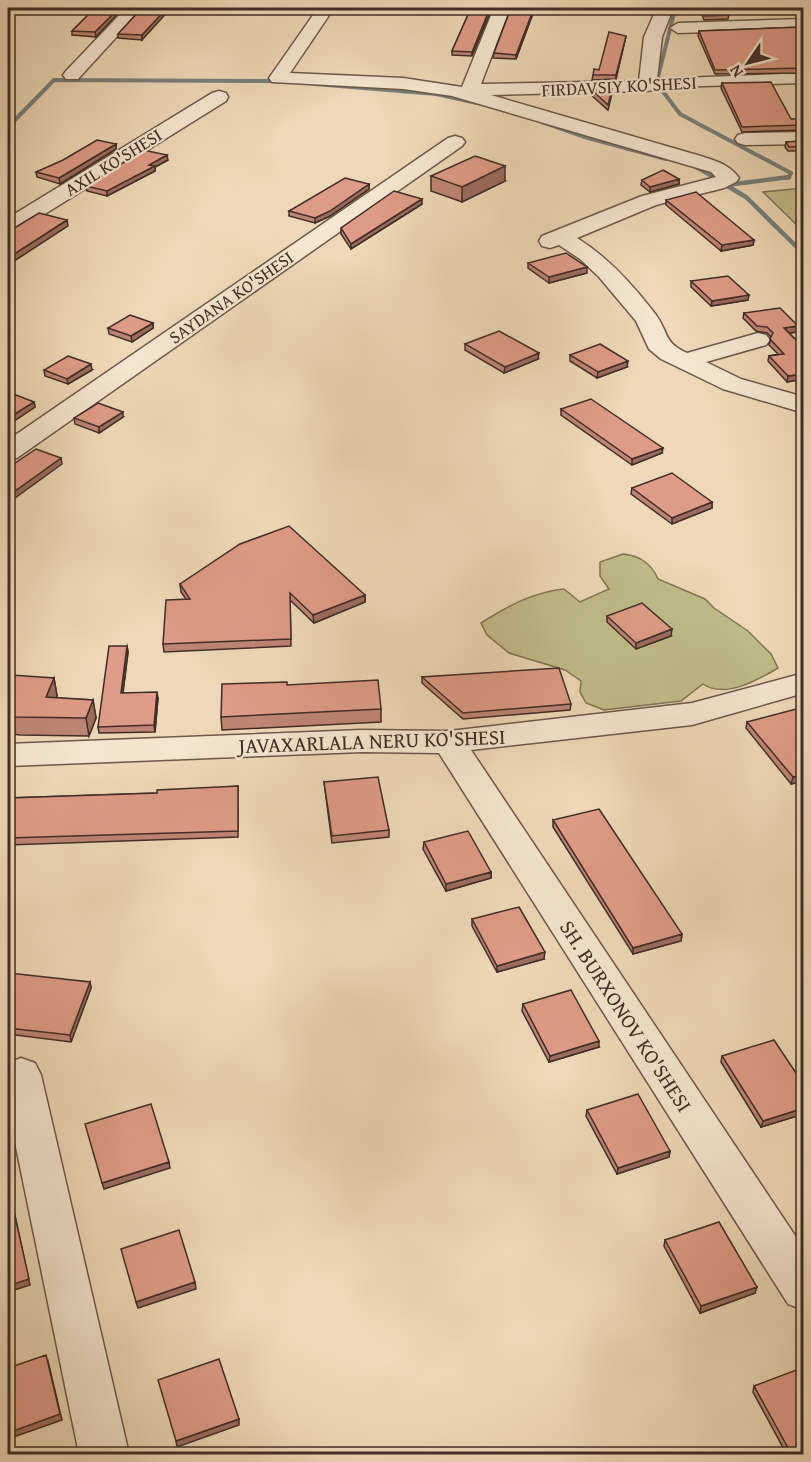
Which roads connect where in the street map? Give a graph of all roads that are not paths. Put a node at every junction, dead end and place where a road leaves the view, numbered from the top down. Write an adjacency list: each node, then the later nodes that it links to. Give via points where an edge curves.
1 (135, 8): 7 (street)
2 (326, 8): 10 (street, via 278,78)
3 (502, 8): 10 (street)
4 (661, 8): 9 (street, via 664,10 653,37)
5 (804, 24): 6 (street)
6 (678, 28)
7 (72, 75)
8 (804, 78): 9 (street, FIRDAVSIY KO'SHESI)
9 (647, 86): 10 (street, FIRDAVSIY KO'SHESI)
10 (474, 91): 17 (street, via 718,168 729,178 649,200 555,239 588,254 646,319 658,344)
11 (219, 97): 15 (street, AXIL KO'SHESI)
12 (804, 138): 13 (street)
13 (745, 139)
14 (454, 142): 19 (street, SAYDANA KO'SHESI)
15 (8, 227)
16 (758, 340): 17 (street, via 699,356)
17 (688, 363): 18 (street, via 732,384)
18 (804, 405)
19 (8, 452)
20 (804, 683): 21 (street, JAVAXARLALA NERU KO'SHESI, via 692,714)
21 (449, 742): 22 (street, JAVAXARLALA NERU KO'SHESI, via 362,741); 24 (street, SH. BURXONOV KO'SHESI)
22 (8, 755)
23 (21, 1075): 25 (street)
24 (804, 1289)
25 (104, 1455)

